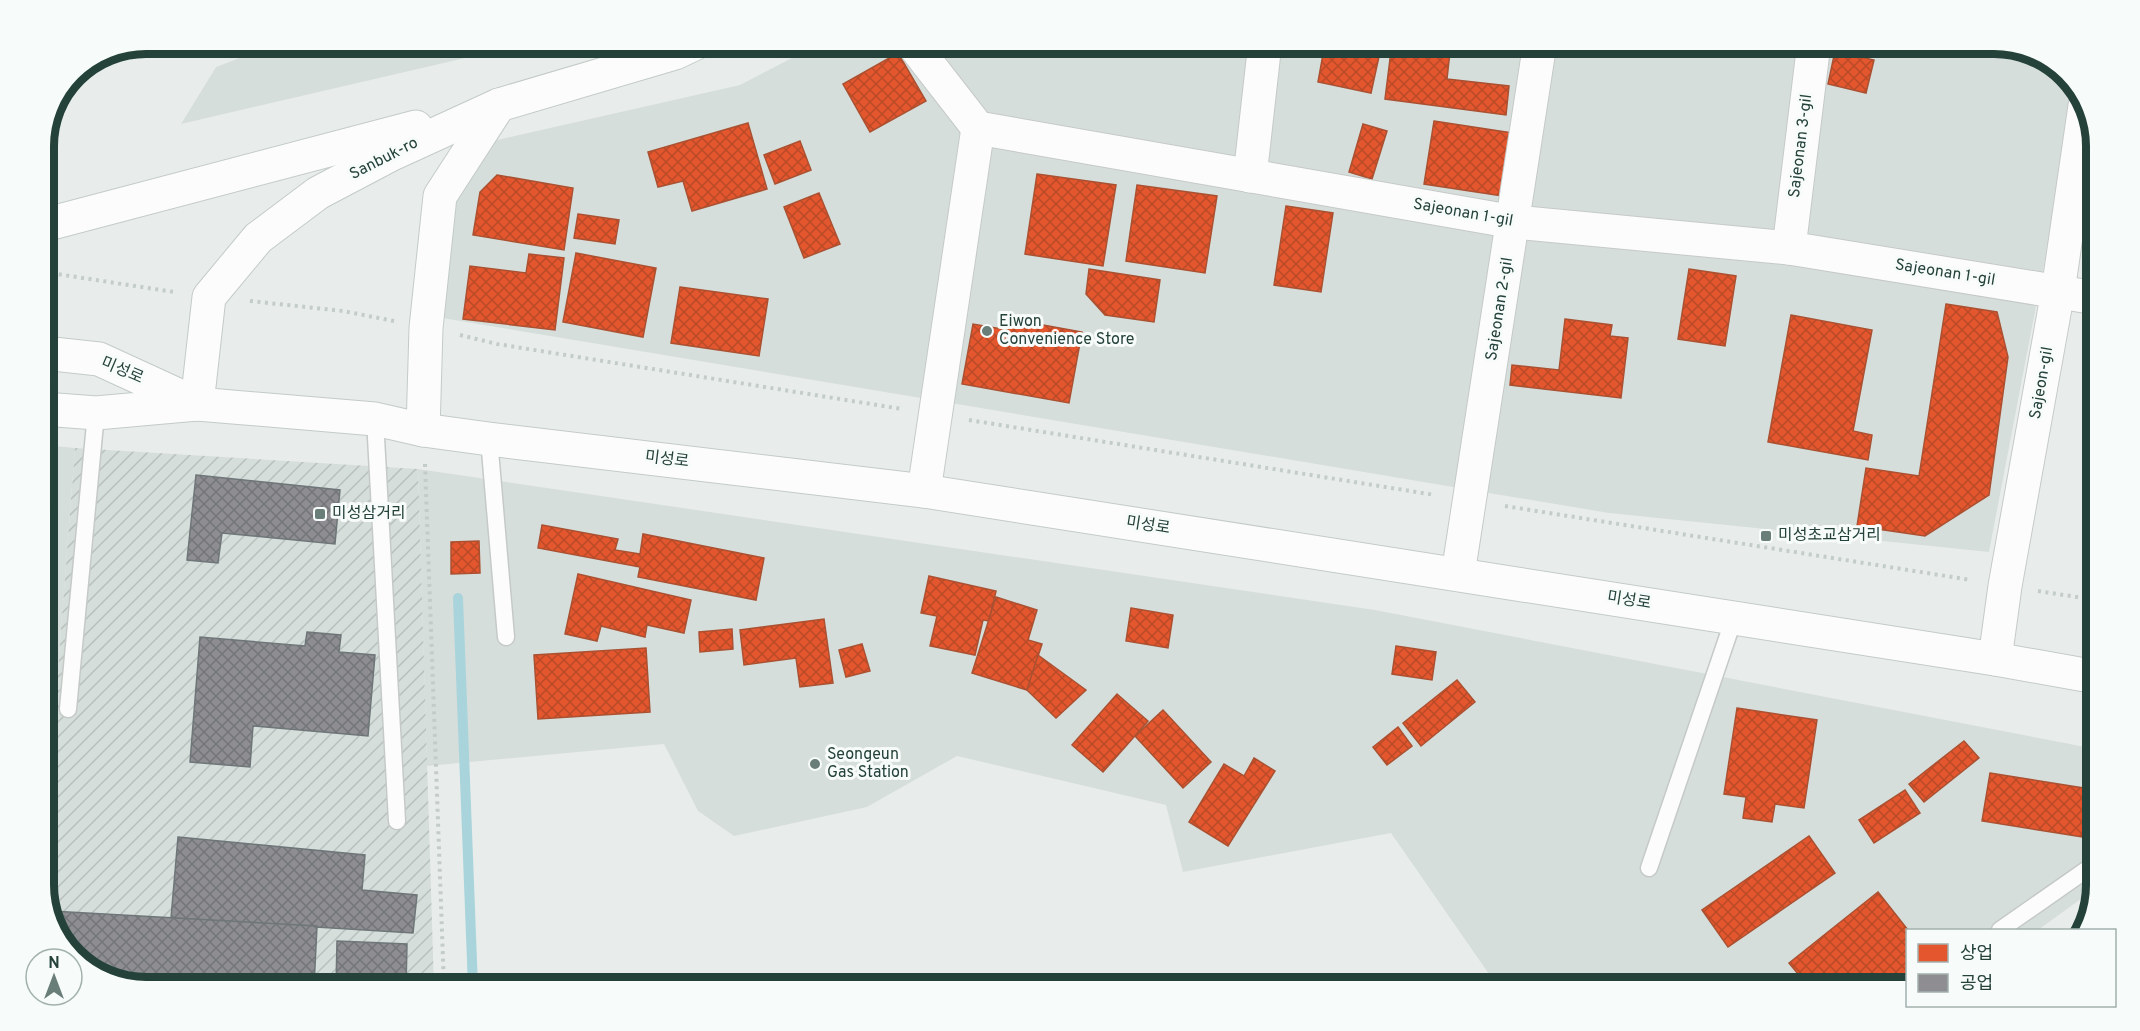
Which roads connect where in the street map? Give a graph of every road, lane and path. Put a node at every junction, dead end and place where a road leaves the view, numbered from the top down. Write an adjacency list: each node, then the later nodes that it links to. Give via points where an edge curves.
1 (672, 54): 6 (street, Sanbuk-ro)
2 (920, 54): 8 (street)
3 (1263, 54): 9 (street)
4 (1539, 54): 11 (street, Sajeonan 2-gil)
5 (1813, 54): 12 (street, Sajeonan 3-gil)
6 (499, 105): 10 (street); 16 (street, Sanbuk-ro, via 318,193 258,238); 17 (street, via 440,196)
7 (2083, 123): 14 (street, Sajeon-gil)
8 (978, 128): 9 (street, Sajeonan 1-gil); 22 (street)
9 (1250, 176): 11 (street, Sajeonan 1-gil)
10 (54, 222)
11 (1514, 222): 12 (street, Sajeonan 1-gil); 27 (street, Sajeonan 2-gil)
12 (1789, 248): 14 (street, Sajeonan 1-gil)
13 (54, 274): 16 (path)
14 (2058, 291): 15 (street, Sajeonan 1-gil); 29 (street, Sajeon-gil)
15 (2086, 296)
16 (209, 297): 17 (path, via 343,311); 19 (street)
17 (426, 328): 22 (path, via 497,344); 24 (street)
18 (54, 354): 19 (street, 미성로, via 99,359)
19 (197, 404): 21 (street, 미성로); 23 (street, 미성로)
20 (54, 410): 21 (street, 미성로)
21 (96, 413): 35 (lane)
22 (936, 414): 26 (street); 27 (path)
23 (375, 419): 24 (street, 미성로); 36 (lane)
24 (423, 430): 25 (street, 미성로); 40 (path)
25 (489, 439): 26 (street, 미성로); 32 (lane)
26 (924, 491): 28 (street, 미성로)
27 (1469, 500): 28 (street, Sajeonan 2-gil); 29 (path)
28 (1458, 574): 31 (street, 미성로)
29 (2005, 586): 30 (path); 33 (street, Sajeon-gil)
30 (2086, 598)
31 (1734, 618): 33 (street, 미성로); 37 (lane)
32 (506, 637)
33 (1995, 659): 34 (street, 미성로)
34 (2086, 675)
35 (68, 709)
36 (397, 821)
37 (1649, 868)
38 (2086, 871): 39 (lane)
39 (2001, 929)
40 (444, 977)

